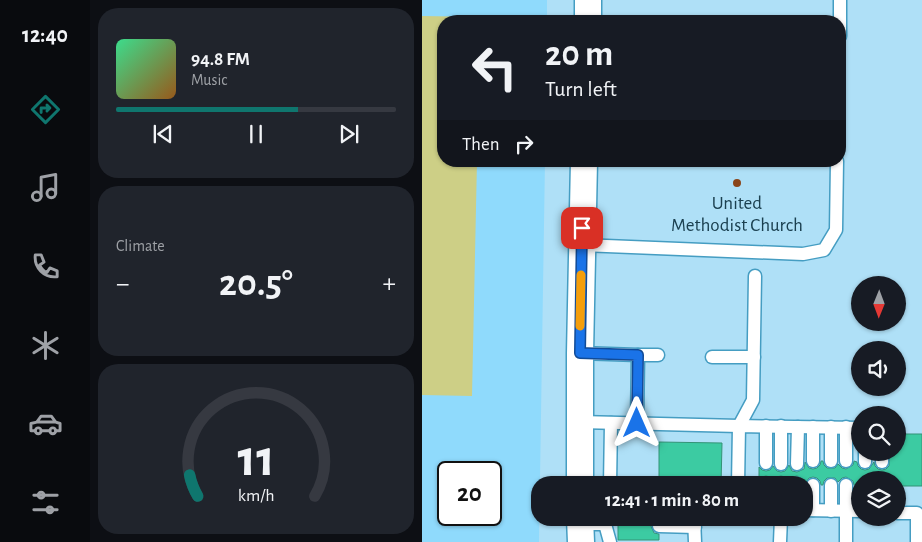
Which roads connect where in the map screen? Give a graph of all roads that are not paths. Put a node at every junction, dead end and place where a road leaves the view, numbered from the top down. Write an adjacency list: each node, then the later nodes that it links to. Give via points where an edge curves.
1 (588, 0): 3 (street)
2 (840, 0): 4 (lane)
3 (588, 15)
4 (840, 15)
5 (584, 167): 7 (street)
6 (837, 167): 7 (lane, via 836,230 824,250 803,254)
7 (582, 245): 9 (street)
8 (755, 276): 13 (lane)
9 (580, 353): 10 (lane); 14 (street)
10 (638, 355): 11 (lane); 16 (lane)
11 (658, 355)
12 (712, 356): 13 (lane)
13 (754, 357): 17 (lane, via 753,400)
14 (580, 422): 15 (lane); 31 (street)
15 (611, 423): 16 (lane); 32 (lane)
16 (637, 423): 17 (lane)
17 (739, 426): 18 (lane); 33 (lane)
18 (766, 426): 19 (lane); 28 (lane)
19 (781, 426): 20 (lane); 29 (lane)
20 (798, 427): 21 (lane); 30 (lane)
21 (813, 427): 22 (lane); 25 (lane)
22 (830, 427): 23 (lane); 26 (lane)
23 (846, 427): 24 (lane); 27 (lane)
24 (851, 427)
25 (813, 461)
26 (831, 461)
27 (846, 461)
28 (766, 463)
29 (781, 464)
30 (797, 464)
31 (580, 476)
32 (610, 476)
33 (738, 476)
34 (831, 485): 37 (lane)
35 (846, 485): 38 (lane)
36 (813, 510): 37 (lane)
37 (831, 511): 38 (lane)
38 (846, 511): 39 (lane); 47 (lane)
39 (851, 511)
40 (906, 512): 48 (lane, via 917,513)
41 (596, 526): 44 (lane)
42 (694, 526): 45 (lane)
43 (781, 526): 46 (lane)
44 (610, 542)
45 (695, 542)
46 (780, 542)
47 (846, 542)
48 (917, 542)

